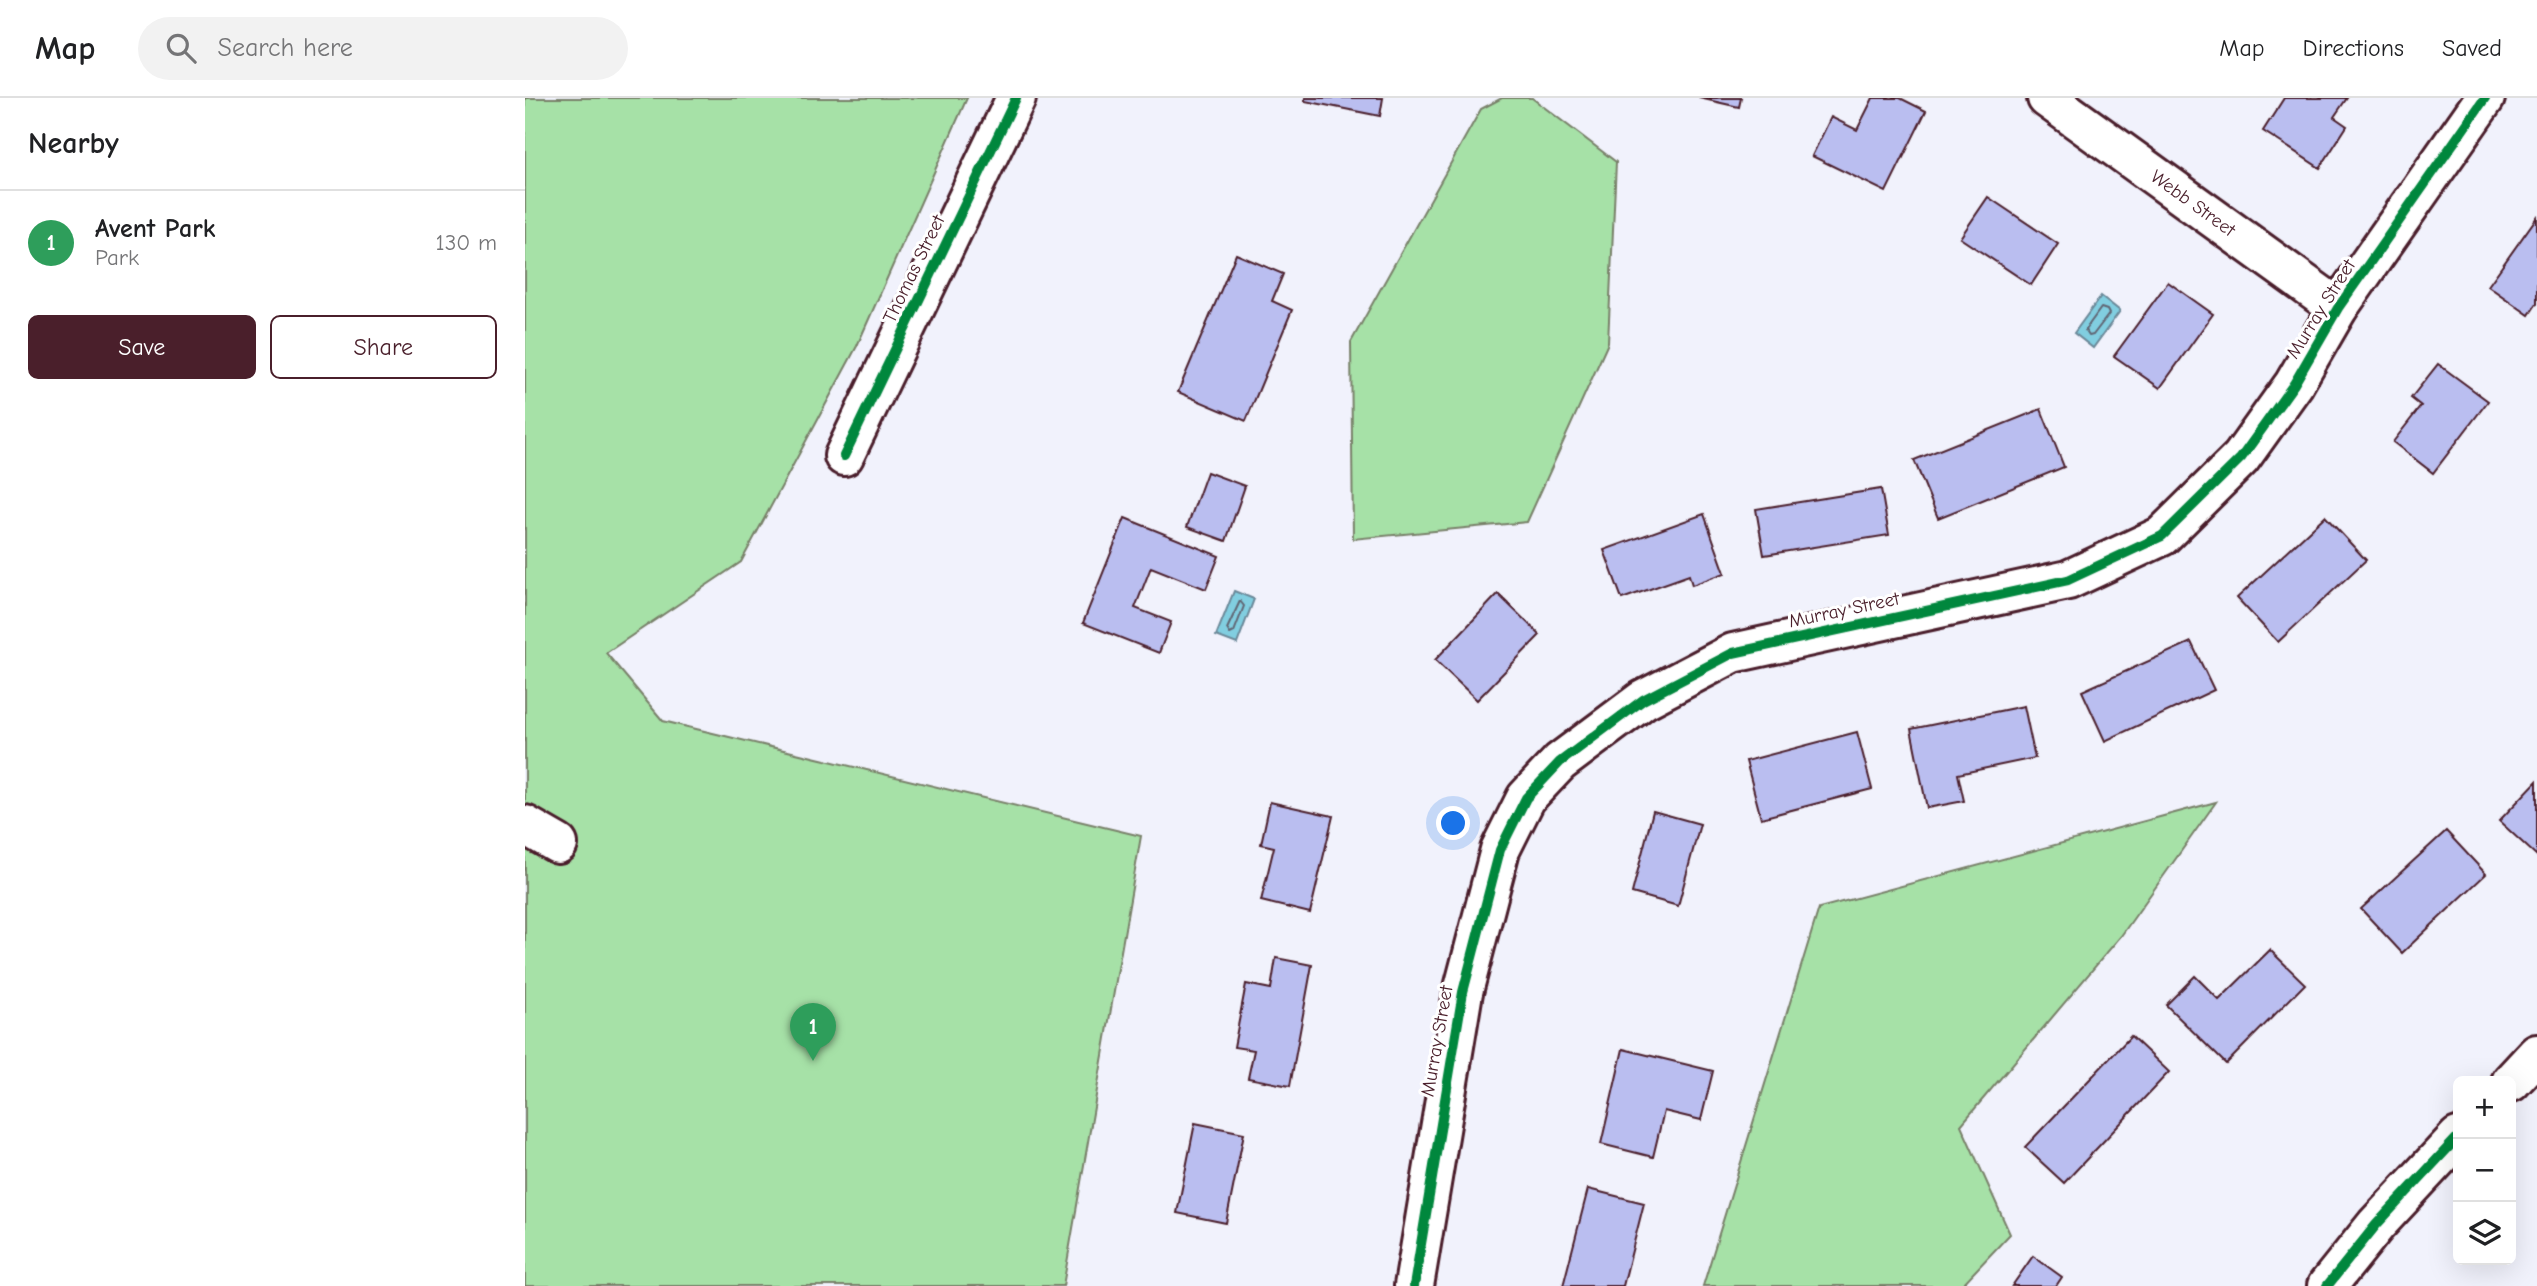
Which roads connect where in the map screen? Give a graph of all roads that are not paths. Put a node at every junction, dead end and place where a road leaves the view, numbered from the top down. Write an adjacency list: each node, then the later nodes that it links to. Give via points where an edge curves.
1 (1016, 98): 5 (street, Thomas Street)
2 (2047, 98): 4 (street, Webb Street)
3 (2485, 98): 4 (street, Murray Street)
4 (2338, 308): 11 (street, Murray Street, via 2294,384 2241,458 2162,536 2068,580 1733,653 1643,700 1560,762 1526,798 1500,850 1463,992)
5 (844, 456)
6 (525, 825): 7 (street)
7 (558, 844)
8 (2537, 1054): 9 (street)
9 (2516, 1077)
10 (2457, 1139): 12 (street, via 2376,1225)
11 (1413, 1286)
12 (2327, 1286)

